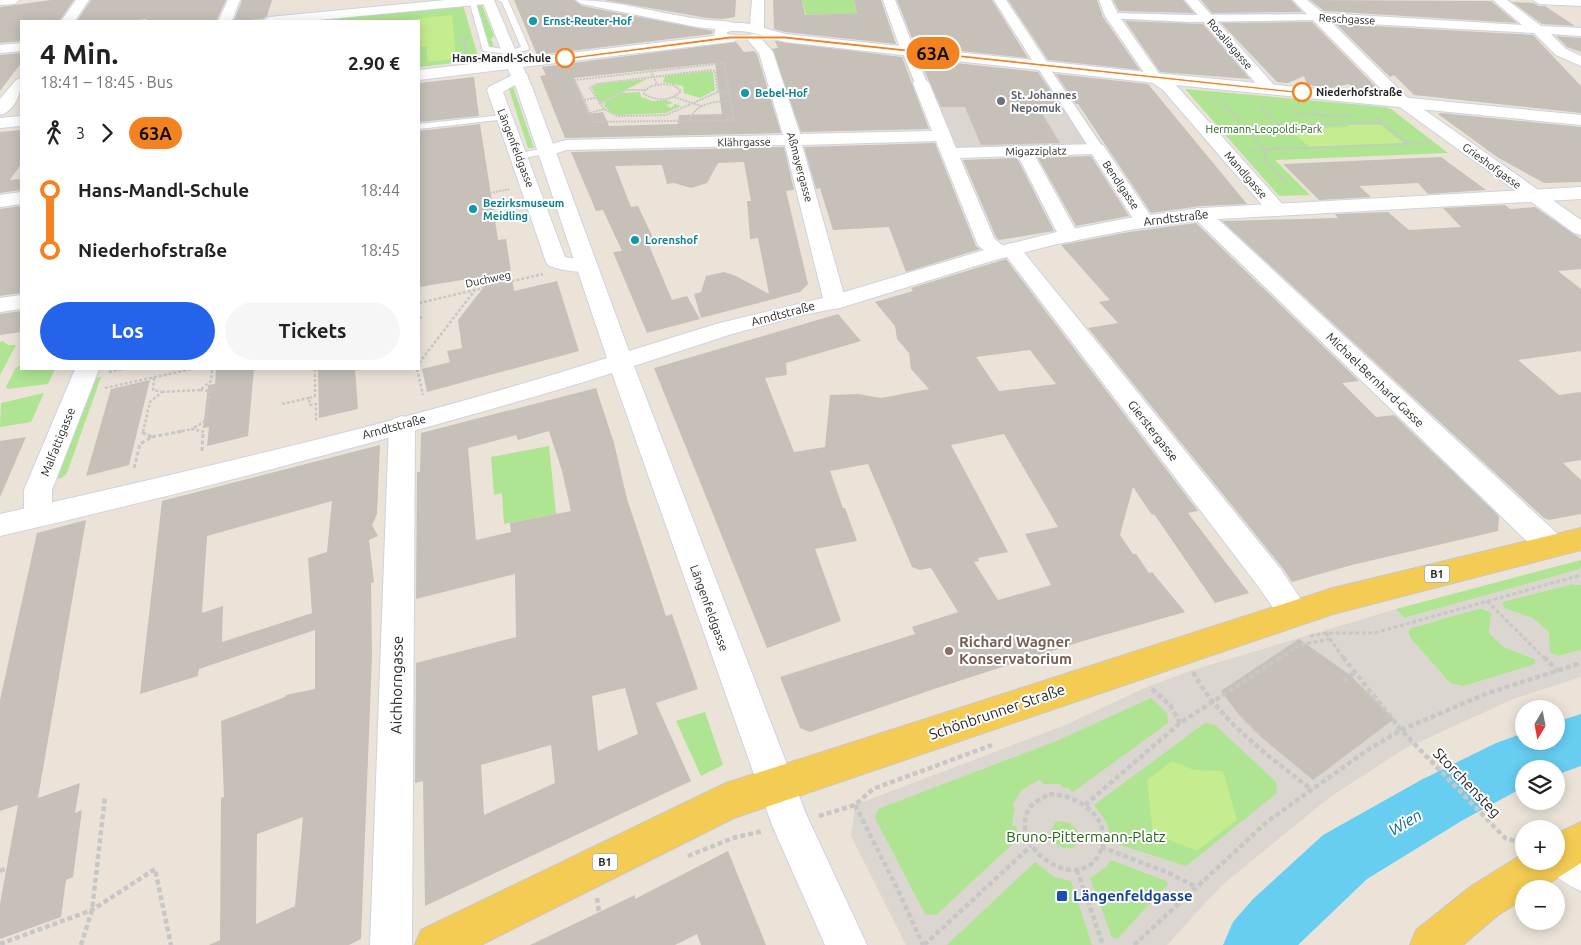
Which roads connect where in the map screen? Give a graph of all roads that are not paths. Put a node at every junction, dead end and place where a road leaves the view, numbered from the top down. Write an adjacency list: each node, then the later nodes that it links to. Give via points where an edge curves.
1 (14, 0): 14 (street)
2 (83, 0): 21 (street)
3 (234, 0): 22 (street)
4 (487, 0): 15 (street); 32 (street, Längenfeldgasse)
5 (500, 0): 32 (lane, via 505,1 524,48)
6 (582, 0): 25 (street)
7 (889, 0): 30 (street)
8 (1000, 0): 33 (street)
9 (1105, 0): 18 (street, Mandlgasse)
10 (1191, 0): 19 (street, Rosaliagasse)
11 (1299, 0): 20 (street, Grieshofgasse)
12 (1499, 0): 24 (street)
13 (1539, 0): 16 (street)
14 (0, 1)
15 (472, 1): 23 (street); 32 (lane, via 486,49)
16 (1581, 2)
17 (758, 6): 25 (street, via 752,18); 27 (street)
18 (1112, 16): 19 (street, Reschgasse); 35 (street, Mandlgasse)
19 (1206, 17): 20 (street, Reschgasse); 38 (street, Rosaliagasse)
20 (1319, 17): 24 (street, Reschgasse); 39 (street, Grieshofgasse)
21 (69, 20)
22 (225, 20)
23 (280, 20)
24 (1538, 30): 26 (street, Reschgasse); 31 (street, via 1560,52)
25 (728, 31): 27 (street); 32 (street, via 699,43)
26 (1581, 32)
27 (757, 34): 30 (street); 46 (street, Aßmayergasse, via 766,52)
28 (20, 47): 29 (street)
29 (0, 49)
30 (908, 51): 33 (street); 36 (street)
31 (1581, 62)
32 (514, 64): 34 (street); 41 (street, Längenfeldgasse, via 494,90); 49 (street, Längenfeldgasse)
33 (1042, 65): 35 (street); 48 (street)
34 (420, 75)
35 (1155, 78): 38 (street); 56 (street, Mandlgasse, via 1170,87)
36 (921, 83): 47 (street)
37 (20, 84): 40 (street)
38 (1269, 89): 39 (street)
39 (1403, 102): 42 (street); 53 (street, Grieshofgasse)
40 (0, 110)
41 (503, 117): 45 (lane); 51 (street, Längenfeldgasse)
42 (1581, 120)
43 (20, 121): 44 (street)
44 (0, 123)
45 (420, 127)
46 (793, 141): 47 (street, Klährgasse); 49 (street, Klährgasse, via 631,140); 64 (street, Aßmayergasse)
47 (947, 145): 50 (street, Migazziplatz); 61 (street, Gierstergasse, via 985,241)
48 (1097, 149): 50 (street, Migazziplatz); 58 (street, Bendlgasse)
49 (547, 151): 51 (lane); 62 (street, Längenfeldgasse)
50 (1024, 151): 60 (street)
51 (519, 156): 62 (street, Längenfeldgasse, via 556,262)
52 (1581, 193): 53 (street, Arndtstraße)
53 (1533, 195): 56 (street, Arndtstraße); 59 (street, Grieshofgasse)
54 (20, 198): 55 (street)
55 (0, 201)
56 (1277, 210): 57 (street, Arndtstraße)
57 (1201, 214): 58 (street, Arndtstraße); 72 (street, Michael-Bernhard-Gasse)
58 (1144, 221): 60 (street, Arndtstraße)
59 (1581, 229)
60 (1069, 236): 61 (street, Arndtstraße)
61 (1005, 251): 64 (street, Arndtstraße); 73 (street, Gierstergasse, via 1269,577)
62 (586, 266): 66 (street, Längenfeldgasse)
63 (20, 302): 65 (street)
64 (835, 302): 66 (street, Arndtstraße, via 806,307)
65 (0, 305)
66 (620, 361): 68 (street, Arndtstraße); 74 (street, Längenfeldgasse)
67 (87, 370): 69 (street, Malfattigasse, via 38,490)
68 (402, 425): 69 (street, Arndtstraße); 76 (street, Aichhorngasse)
69 (38, 516): 70 (street, Arndtstraße)
70 (0, 525)
71 (1581, 539): 72 (main road, Schönbrunner Straße / B1)
72 (1550, 545): 73 (main road, Schönbrunner Straße / B1)
73 (1294, 614): 74 (main road, Schönbrunner Straße / B1)
74 (776, 786): 77 (main road, Schönbrunner Straße / B1, via 726,802); 78 (street, Längenfeldgasse)
75 (1540, 870): 79 (main road, via 1484,901)
76 (391, 945)
77 (436, 945)
78 (846, 945)
79 (1431, 945)

